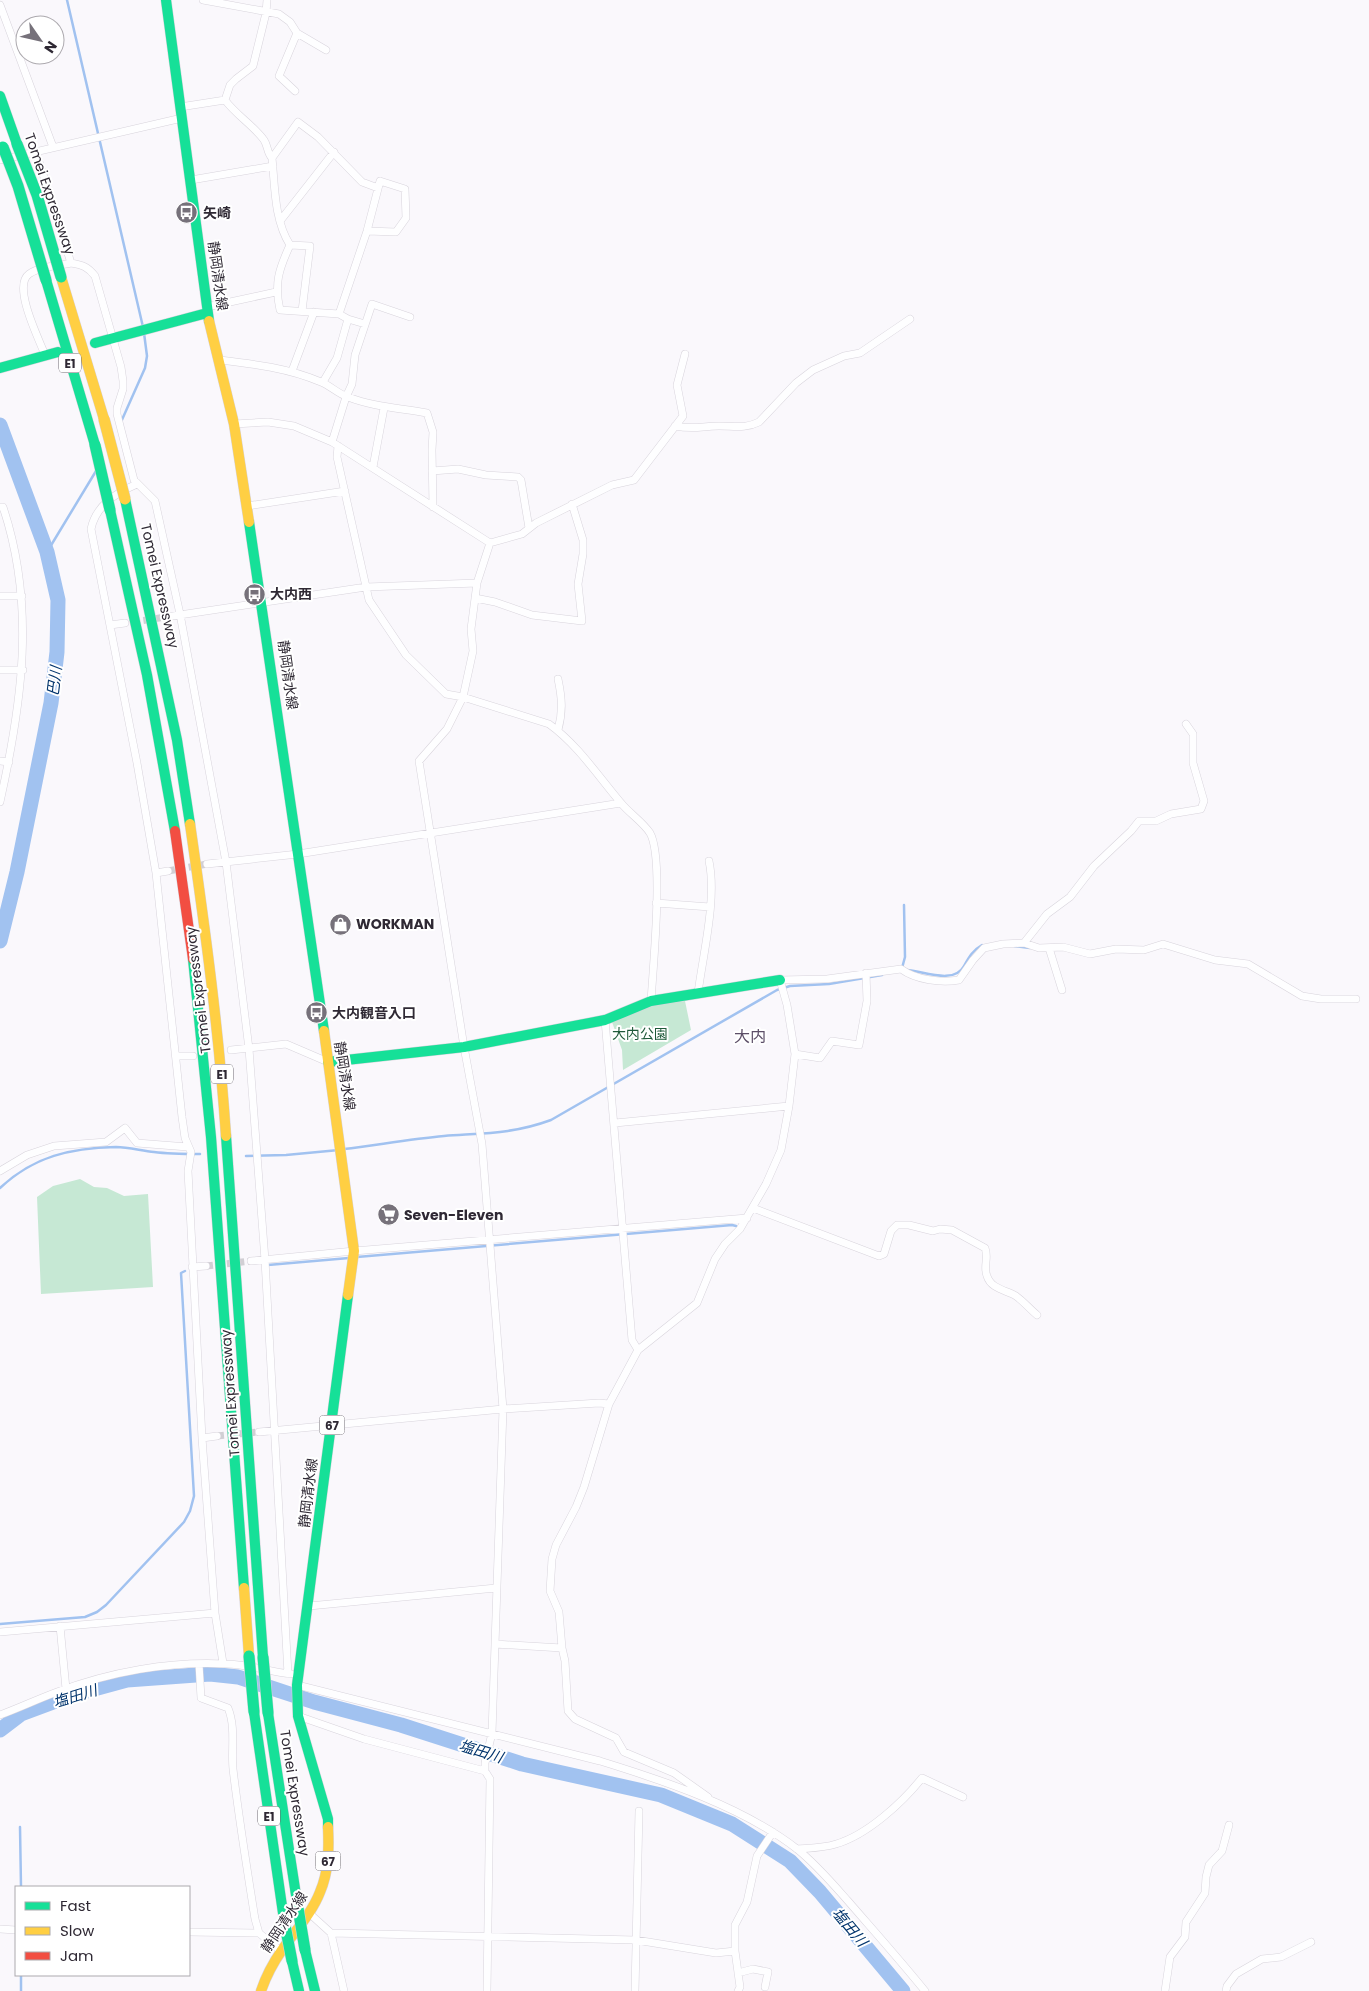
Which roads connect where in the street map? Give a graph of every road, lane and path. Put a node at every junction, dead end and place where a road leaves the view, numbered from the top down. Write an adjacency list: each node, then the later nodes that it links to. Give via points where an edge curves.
1 (166, 0): 11 (main road, 静岡清水線 / 67)
2 (203, 0): 5 (street)
3 (267, 0): 5 (street)
4 (1, 8): 13 (street)
5 (266, 13): 6 (street, via 279,14); 10 (street, via 253,66 230,85)
6 (297, 32): 7 (street); 8 (street, via 279,76)
7 (326, 50)
8 (295, 91)
9 (0, 96): 162 (main road, Tomei Expressway / E1, bridge, via 37,195 104,418 141,568 177,740 222,1063 268,1713 305,1950)
10 (225, 100): 11 (street); 16 (street, via 266,141)
11 (181, 112): 13 (street); 19 (main road, 静岡清水線 / 67)
12 (2, 143): 161 (main road, Tomei Expressway / E1, bridge, via 18,186 95,445 144,658 175,828 193,955 213,1162 254,1712 284,1920)
13 (53, 148): 14 (street)
14 (36, 152): 17 (street); 24 (street)
15 (334, 152): 16 (street, via 298,122); 20 (street, via 362,182); 21 (street)
16 (272, 158): 18 (street)
17 (0, 160)
18 (273, 166): 19 (street); 21 (street)
19 (191, 180): 26 (main road, 静岡清水線 / 67)
20 (378, 188): 22 (street); 22 (street, via 380,180 405,189 406,218 396,232)
21 (280, 221): 23 (street)
22 (366, 232): 29 (street)
23 (290, 244): 25 (street, via 280,266); 27 (street, via 310,246)
24 (71, 263): 34 (street, via 82,264 95,276); 38 (street, via 34,271 26,275 22,285)
25 (276, 292): 26 (street); 27 (street, via 280,310)
26 (207, 310): 34 (main road); 39 (main road, 静岡清水線 / 67)
27 (302, 311): 28 (street)
28 (314, 312): 29 (street); 41 (street)
29 (339, 314): 31 (street)
30 (410, 317): 33 (street, via 372,304)
31 (348, 319): 33 (street); 42 (street, via 338,358)
32 (910, 319): 46 (street, via 860,353 844,356 813,370 752,426 698,429)
33 (365, 324): 43 (street, via 355,355 352,384)
34 (112, 338): 35 (main road); 50 (street, via 123,381 117,414 131,474)
35 (95, 342)
36 (58, 352): 38 (main road)
37 (685, 354): 46 (street, via 677,385 683,416)
38 (46, 355): 40 (main road)
39 (220, 360): 41 (street, via 262,364); 45 (main road, 静岡清水線 / 67)
40 (1, 365)
41 (292, 372): 42 (street)
42 (323, 382): 43 (street)
43 (346, 397): 44 (street); 47 (street)
44 (384, 408): 48 (street); 49 (street, via 427,413 433,432)
45 (234, 424): 47 (street, via 268,422 294,426); 53 (main road, 静岡清水線 / 67)
46 (675, 426): 52 (street, via 634,480 612,485)
47 (335, 443): 48 (street); 51 (street)
48 (373, 467): 55 (street)
49 (432, 472): 55 (street); 56 (street, via 458,469 518,477)
50 (137, 484): 64 (street, via 155,501); 67 (street, via 102,505 91,529)
51 (345, 491): 53 (street); 59 (street)
52 (572, 504): 56 (street); 62 (street, via 583,540 578,584 582,621 532,615)
53 (247, 506): 63 (main road, 静岡清水線 / 67)
54 (0, 507): 61 (street, via 3,507 9,526)
55 (433, 507): 57 (street)
56 (529, 528): 57 (street, via 522,534)
57 (490, 544): 58 (street)
58 (477, 583): 59 (street); 62 (street)
59 (366, 587): 63 (street); 71 (street, via 369,600 415,666 446,694)
60 (0, 596): 61 (street)
61 (22, 596): 69 (street)
62 (475, 598): 71 (street, via 471,629 473,651)
63 (262, 602): 64 (street); 79 (main road, 静岡清水線 / 67)
64 (180, 614): 65 (street); 81 (street)
65 (166, 617)
66 (125, 623): 67 (street)
67 (110, 625): 84 (street)
68 (0, 670): 69 (street)
69 (22, 670): 75 (street)
70 (558, 679): 73 (street, via 563,701)
71 (463, 697): 73 (street, via 540,720); 78 (street, via 448,729 419,761)
72 (1186, 724): 87 (street, via 1194,734 1193,763 1204,801 1202,809 1171,814 1156,821 1139,821 1094,866 1070,897 1046,914)
73 (558, 730): 77 (street)
74 (0, 761): 75 (street)
75 (9, 762): 76 (street)
76 (0, 802)
77 (621, 803): 78 (street); 85 (street, via 650,834 656,856)
78 (430, 832): 79 (street); 96 (street)
79 (298, 854): 81 (street); 102 (main road, 静岡清水線 / 67)
80 (709, 861): 86 (street, via 712,874)
81 (226, 862): 82 (street); 97 (street)
82 (207, 864)
83 (168, 871): 84 (street)
84 (156, 873): 100 (street)
85 (656, 902): 86 (street); 94 (street)
86 (710, 907): 92 (street)
87 (1024, 943): 88 (street); 89 (street, via 984,948 959,980 934,980 908,974 901,969)
88 (1050, 948): 91 (street); 93 (street, via 1063,947 1090,954 1144,950 1163,944 1214,960 1248,964 1302,996)
89 (866, 973): 90 (street, via 827,979); 99 (street, via 867,1001 859,1046 832,1041 820,1058)
90 (780, 980): 92 (main road); 99 (street)
91 (1062, 990)
92 (698, 993): 94 (main road)
93 (1356, 999)
94 (651, 1001): 95 (main road)
95 (604, 1020): 96 (main road); 104 (street)
96 (464, 1047): 102 (main road); 110 (street, via 482,1144)
97 (249, 1049): 98 (street); 102 (street, via 286,1044); 112 (street)
98 (231, 1050)
99 (795, 1054): 103 (street)
100 (176, 1056): 101 (street); 105 (street)
101 (193, 1056)
102 (328, 1062): 111 (main road, 静岡清水線 / 67)
103 (789, 1106): 104 (street); 107 (street, via 781,1150)
104 (615, 1123): 109 (street)
105 (189, 1150): 106 (street, via 137,1143 125,1128 106,1142 54,1146 27,1155); 115 (street)
106 (0, 1171)
107 (753, 1208): 108 (street); 116 (street, via 879,1256 884,1254 891,1231 897,1225 933,1231 952,1230 985,1248 989,1281 1015,1296)
108 (746, 1218): 109 (street); 117 (street, via 715,1259 697,1304)
109 (624, 1228): 110 (street); 117 (street, via 632,1340)
110 (489, 1240): 111 (street); 119 (street)
111 (354, 1251): 112 (street); 120 (main road, 静岡清水線 / 67)
112 (266, 1260): 113 (street); 121 (street)
113 (251, 1262)
114 (206, 1266): 115 (street)
115 (192, 1267): 124 (street)
116 (1037, 1315)
117 (638, 1350): 118 (street)
118 (609, 1404): 119 (street); 131 (street, via 584,1487 552,1559 550,1591 559,1612)
119 (503, 1409): 120 (street); 125 (street)
120 (332, 1426): 121 (street); 126 (main road, 静岡清水線 / 67)
121 (274, 1430): 122 (street); 134 (street)
122 (259, 1432)
123 (217, 1436): 124 (street)
124 (202, 1438): 127 (street)
125 (496, 1588): 126 (street); 130 (street)
126 (309, 1606): 134 (main road, 静岡清水線 / 67)
127 (214, 1613): 128 (street); 133 (street)
128 (60, 1626): 129 (street); 136 (street)
129 (0, 1632)
130 (495, 1644): 131 (street); 139 (street)
131 (562, 1648): 142 (street, via 568,1711 575,1719 616,1738 624,1752 674,1773)
132 (199, 1664): 133 (street); 136 (street, via 158,1667 100,1678); 151 (street, via 202,1698 228,1708 232,1716 233,1766 241,1833)
133 (224, 1664): 134 (street, via 245,1664)
134 (294, 1674): 135 (main road, 静岡清水線 / 67)
135 (297, 1685): 138 (main road, 静岡清水線 / 67); 139 (street)
136 (66, 1689): 137 (street)
137 (0, 1716)
138 (298, 1716): 140 (street, via 364,1739); 147 (main road, 静岡清水線 / 67, via 328,1820 330,1846 326,1875)
139 (492, 1734): 140 (street); 142 (street, via 600,1761)
140 (485, 1767): 153 (street, via 490,1779)
141 (963, 1797): 146 (street, via 922,1778 899,1802 854,1838 834,1845)
142 (718, 1803): 145 (street)
143 (639, 1811): 154 (street)
144 (1229, 1825): 168 (street, via 1222,1851 1209,1865 1205,1893 1186,1922 1185,1937 1170,1956)
145 (771, 1834): 146 (street); 157 (street, via 757,1856 747,1902 735,1925)
146 (797, 1849): 167 (street, via 818,1867)
147 (309, 1913): 152 (street); 156 (main road, 静岡清水線 / 67)
148 (0, 1929): 149 (street)
149 (15, 1930)
150 (190, 1932): 151 (street)
151 (258, 1933): 156 (street)
152 (331, 1933): 153 (street); 163 (street)
153 (488, 1936): 154 (street); 164 (street)
154 (636, 1940): 157 (street, via 716,1953); 165 (street)
155 (1311, 1942): 169 (street, via 1281,1957 1262,1959 1236,1974)
156 (281, 1951): 160 (main road, 静岡清水線 / 67)
157 (735, 1951): 158 (street)
158 (738, 1973): 159 (street, via 753,1969 768,1972); 166 (street)
159 (766, 1987)
160 (261, 1991)
161 (299, 1991)
162 (315, 1991)
163 (344, 1991)
164 (487, 1991)
165 (635, 1991)
166 (738, 1991)
167 (925, 1991)
168 (1165, 1991)
169 (1226, 1991)

